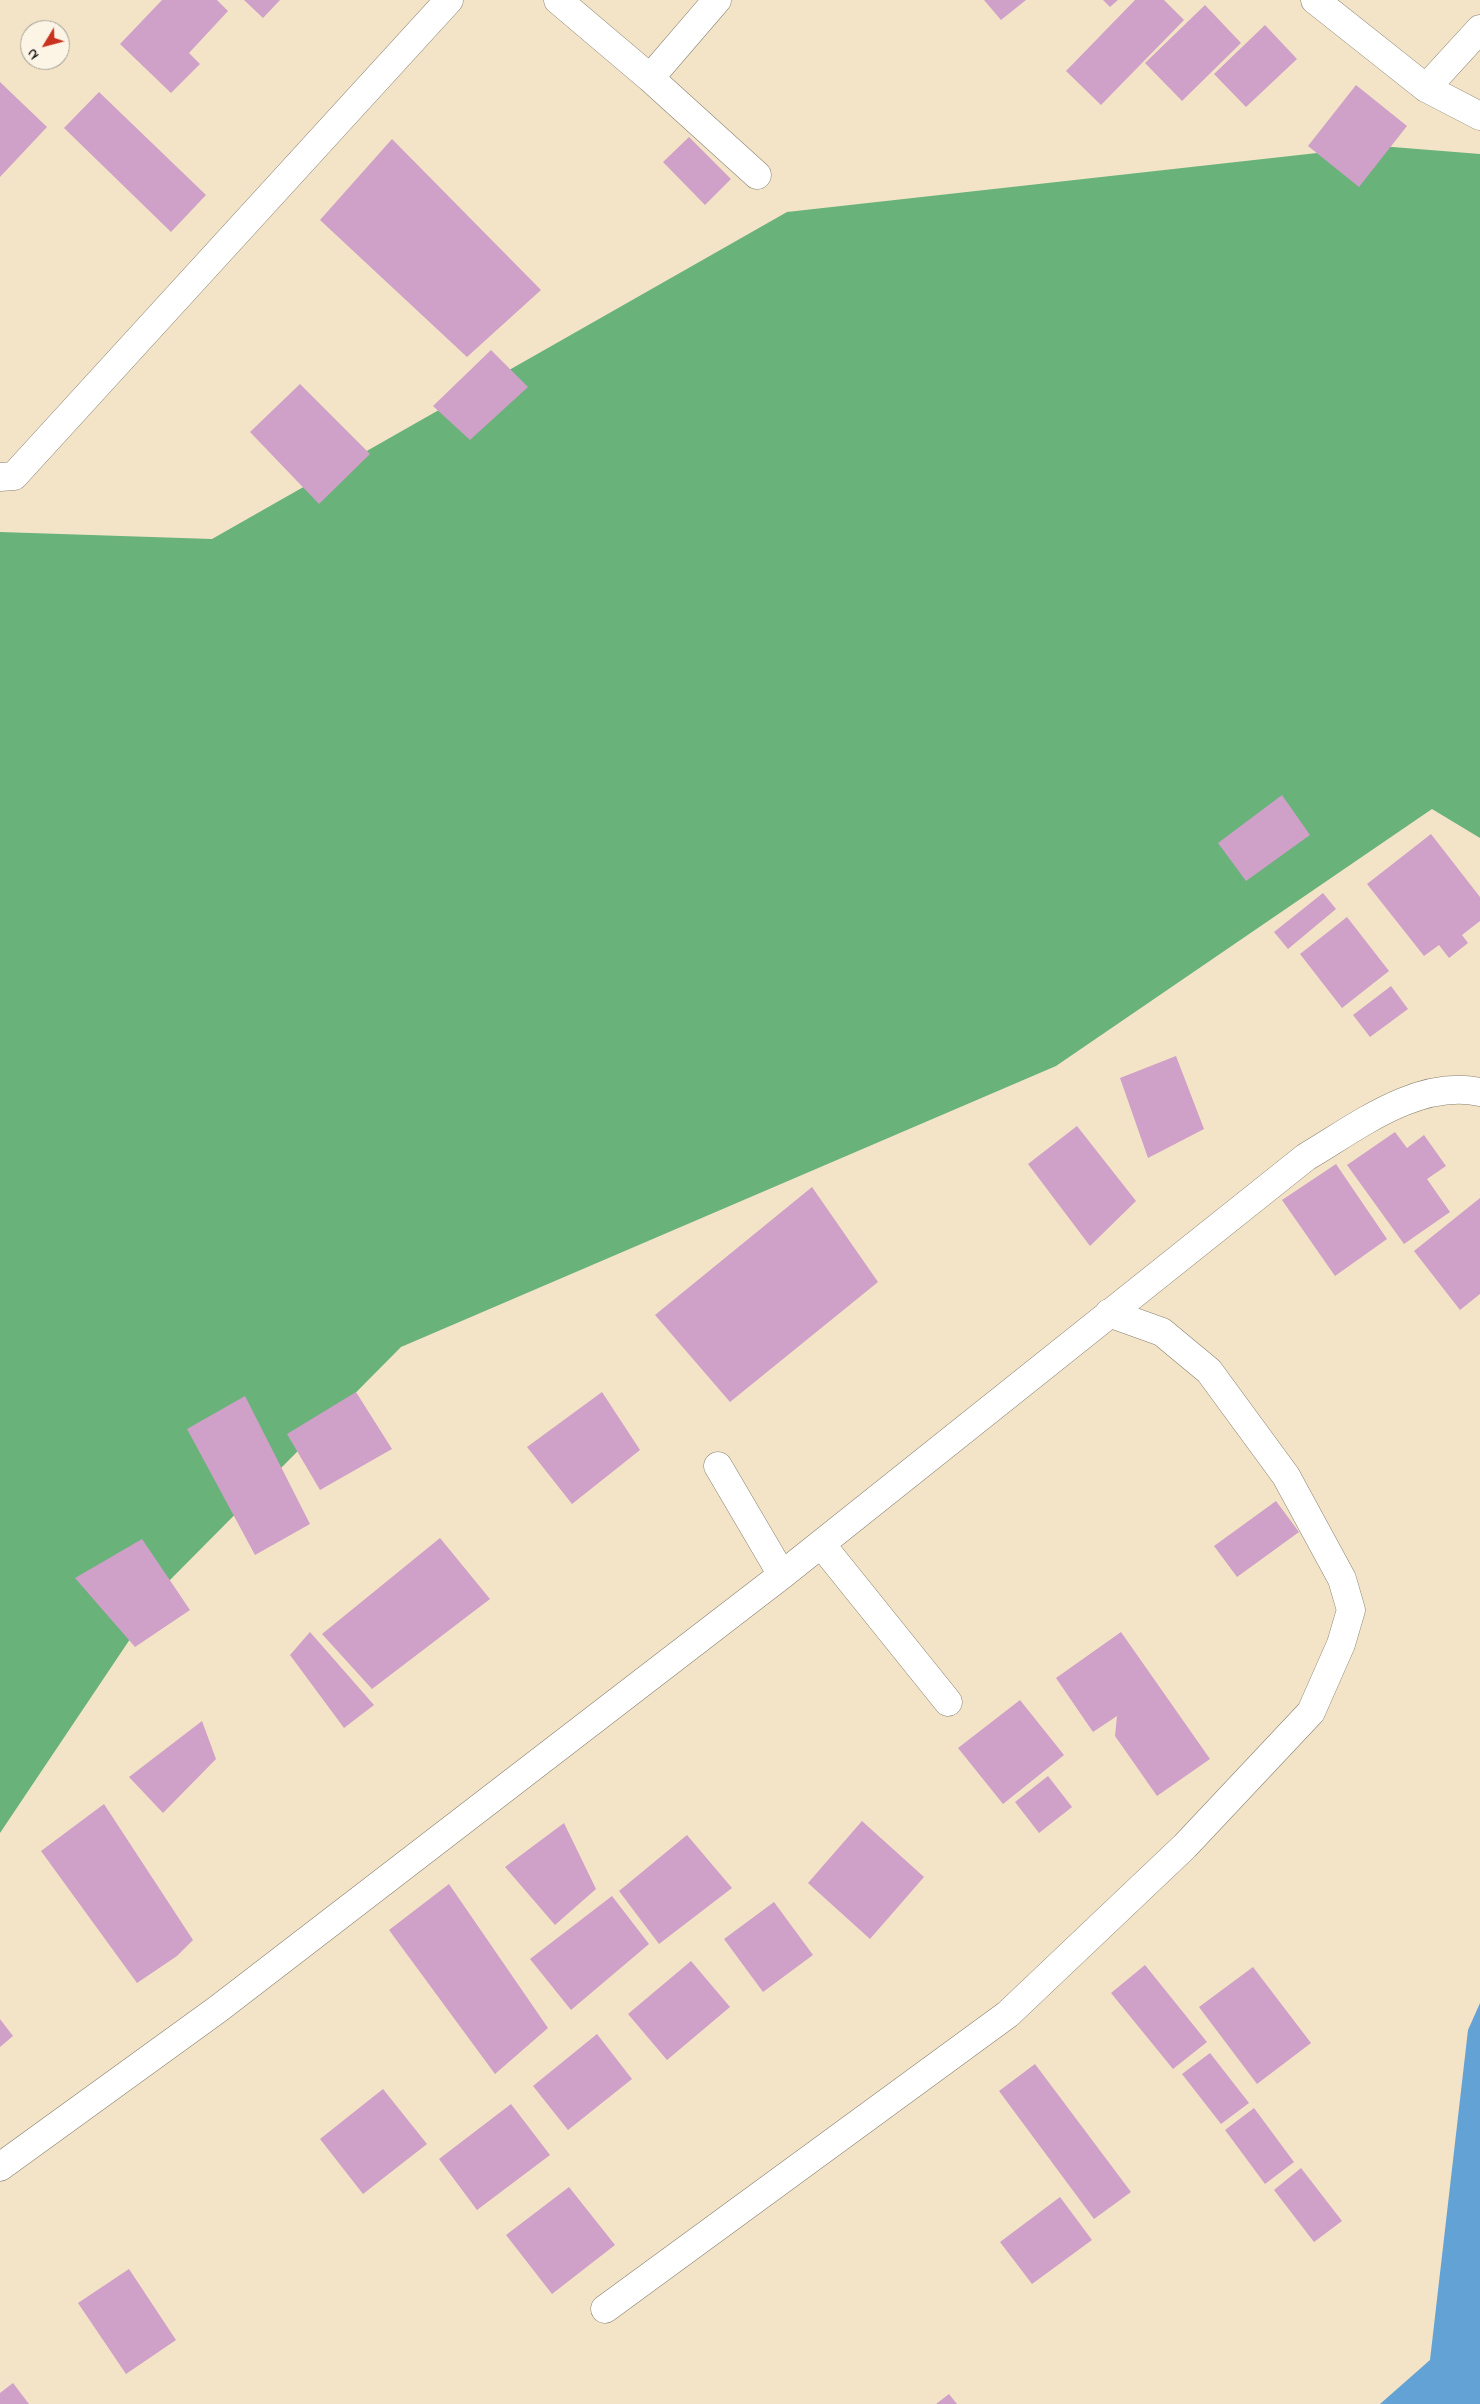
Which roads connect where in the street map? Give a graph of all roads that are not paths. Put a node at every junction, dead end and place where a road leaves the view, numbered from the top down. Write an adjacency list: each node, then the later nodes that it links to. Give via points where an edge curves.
1 (449, 0): 10 (street, via 14,476)
2 (558, 0): 6 (street)
3 (717, 0): 6 (street)
4 (1315, 0): 7 (street)
5 (1480, 29): 7 (street)
6 (650, 78): 9 (street)
7 (1426, 88): 8 (street)
8 (1480, 116)
9 (757, 175)
10 (0, 477)
11 (1480, 1092): 12 (street, via 1438,1091 1399,1104 1306,1157)
12 (1109, 1313): 14 (street); 18 (street, via 1162,1332 1209,1371 1286,1476 1342,1579 1351,1610 1341,1644 1311,1712 1185,1846 1008,2014)
13 (718, 1466): 15 (street)
14 (821, 1544): 15 (street); 16 (street)
15 (782, 1575): 17 (street, via 218,2009)
16 (948, 1702)
17 (0, 2167)
18 (605, 2310)

